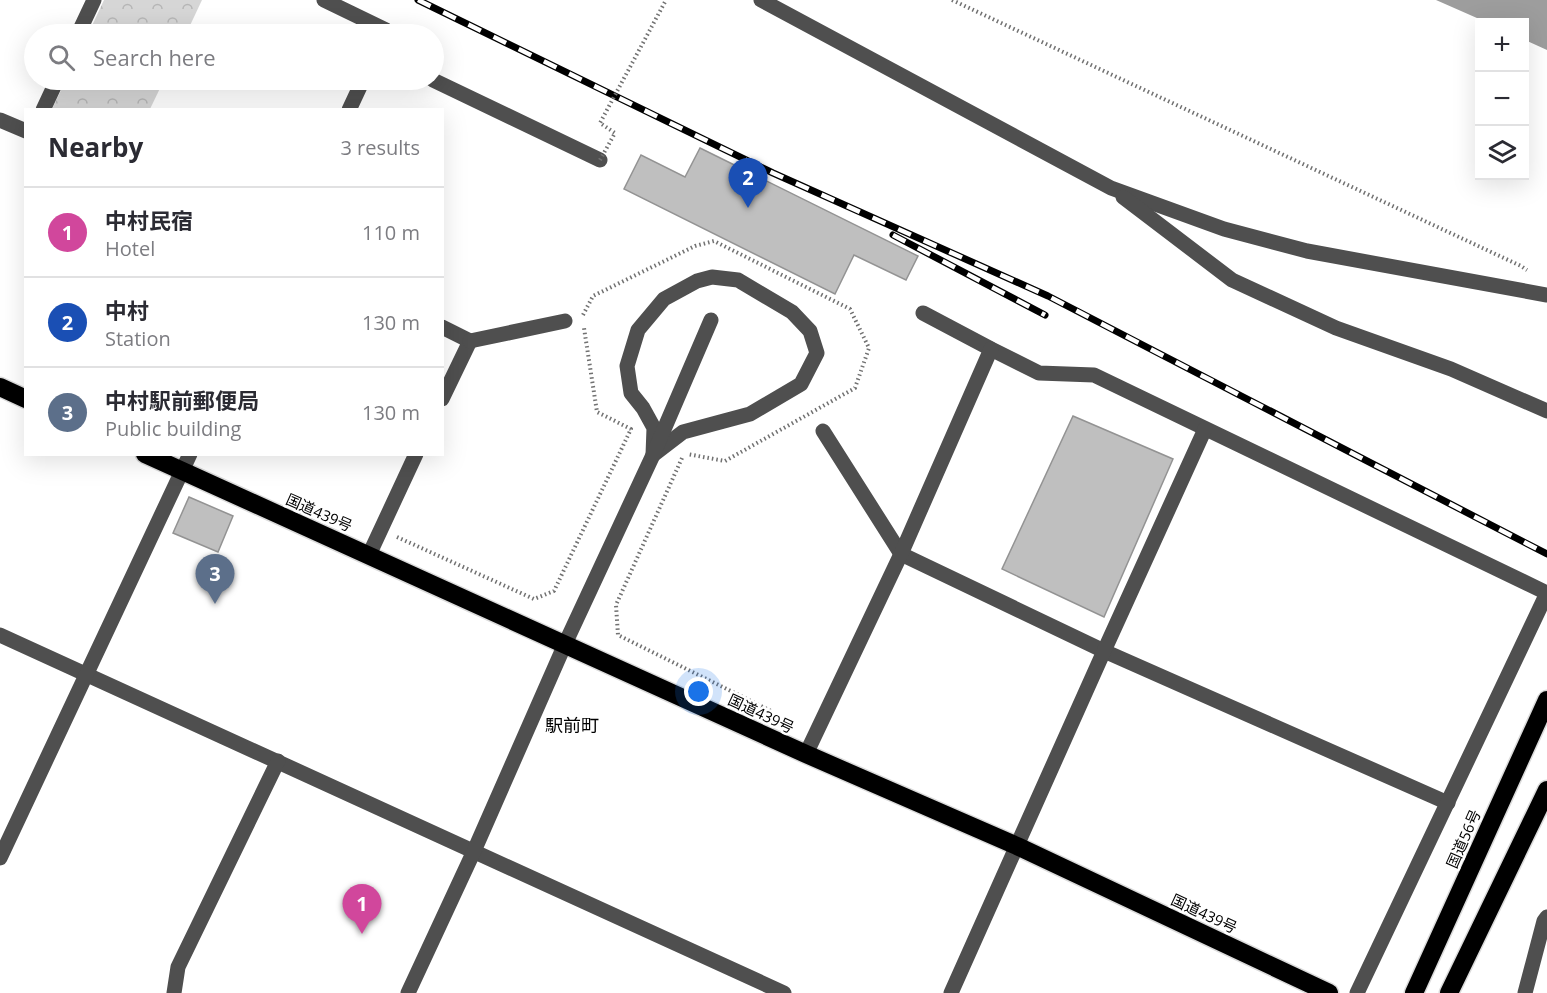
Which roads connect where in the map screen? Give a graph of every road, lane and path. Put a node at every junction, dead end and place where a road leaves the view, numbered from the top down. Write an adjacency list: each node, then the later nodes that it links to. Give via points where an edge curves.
1 (94, 0): 6 (street)
2 (324, 0): 7 (street)
3 (666, 0): 15 (path, bridge, via 600,123 615,133)
4 (760, 0): 16 (street)
5 (952, 0): 17 (path)
6 (83, 24)
7 (374, 24)
8 (444, 86): 15 (street)
9 (52, 90): 11 (street)
10 (358, 90): 12 (street)
11 (44, 108)
12 (350, 108)
13 (0, 120): 14 (street)
14 (24, 129)
15 (600, 160)
16 (1111, 188): 18 (street, via 1224,229 1307,251); 28 (street, via 1232,279 1336,328 1451,369)
17 (1530, 273)
18 (1547, 295)
19 (923, 313): 24 (street)
20 (711, 320): 31 (street)
21 (565, 321): 23 (street)
22 (444, 328): 23 (street)
23 (470, 341): 26 (street)
24 (991, 350): 29 (street, via 1039,373 1094,375); 37 (street)
25 (0, 387): 27 (highway)
26 (444, 395)
27 (24, 398)
28 (1547, 411)
29 (1205, 429): 39 (street); 42 (street)
30 (823, 431): 37 (street)
31 (653, 455): 31 (street, via 654,428 631,393 627,366 638,330 664,299 712,277 738,280 792,312 810,331 817,353 801,384 750,414 682,432); 41 (street)
32 (149, 456): 35 (highway, 国道439号)
33 (189, 456): 35 (street)
34 (415, 456): 38 (street)
35 (182, 472): 38 (highway, 国道439号); 43 (street)
36 (396, 537): 45 (path, via 534,599 554,591 632,429 597,412 582,317 593,296 695,246 714,241 850,309 869,348 855,388 845,394 724,461 684,454 616,605 618,635)
37 (902, 554): 42 (street); 46 (street)
38 (369, 555): 41 (highway, 国道439号)
39 (1547, 593): 49 (street)
40 (0, 635): 43 (street)
41 (565, 644): 46 (highway, 国道439号); 51 (street)
42 (1104, 651): 49 (street); 50 (street)
43 (86, 674): 47 (street); 52 (street)
44 (1547, 700): 60 (highway, 国道56号)
45 (774, 713)
46 (806, 754): 50 (highway, 国道439号)
47 (278, 761): 51 (street); 54 (street, via 178,967)
48 (1547, 790): 61 (highway)
49 (1448, 803): 59 (street)
50 (1017, 846): 57 (street); 58 (highway, 国道439号)
51 (474, 851): 55 (street); 56 (street)
52 (0, 858)
53 (1547, 917): 62 (street)
54 (174, 993)
55 (408, 993)
56 (784, 993)
57 (951, 993)
58 (1329, 993)
59 (1357, 993)
60 (1414, 993)
61 (1449, 993)
62 (1525, 993)

